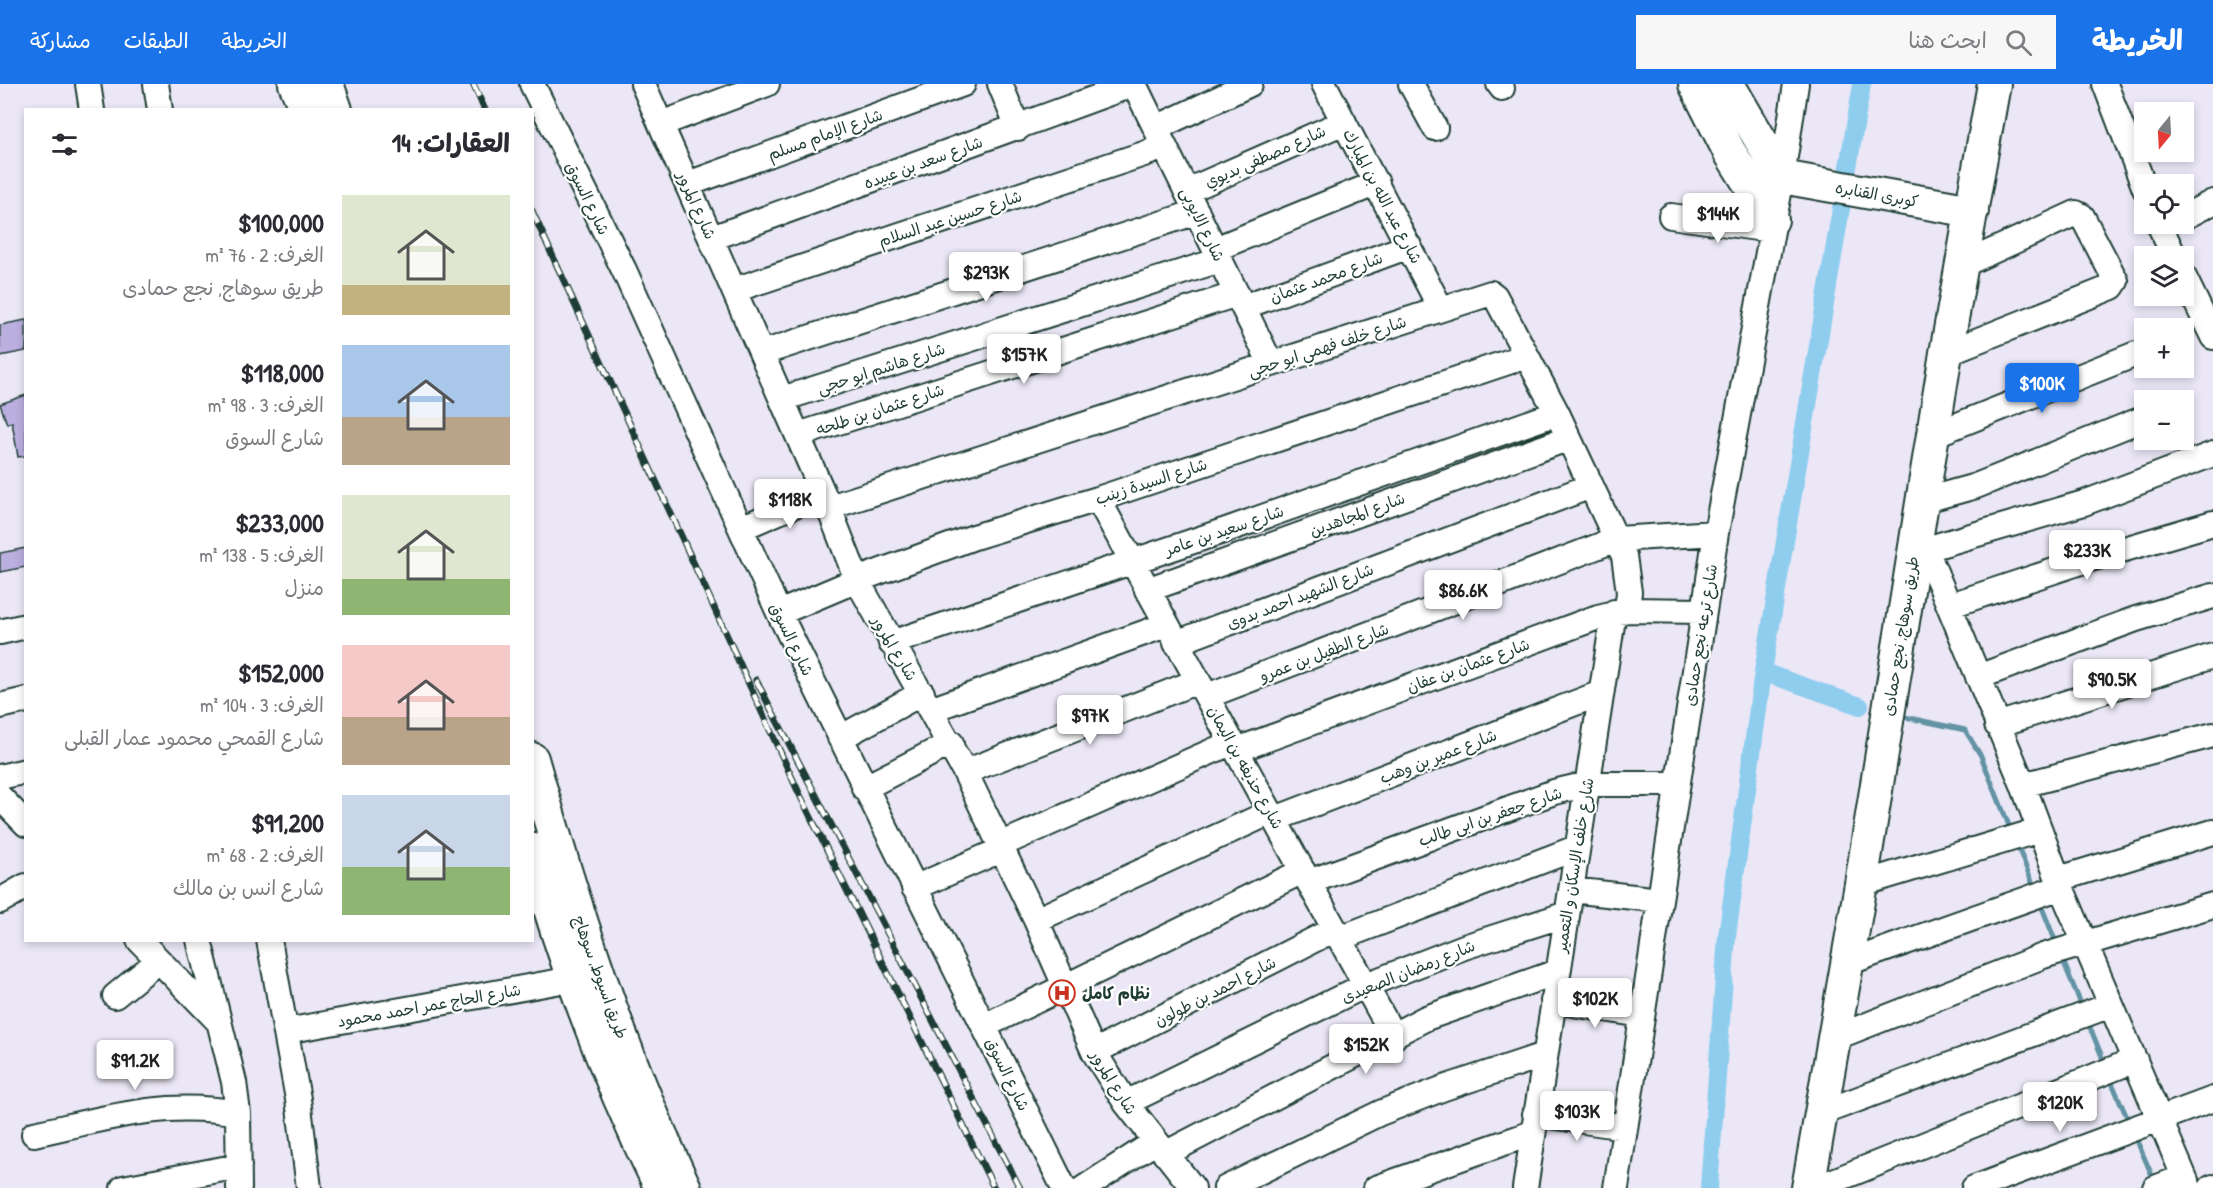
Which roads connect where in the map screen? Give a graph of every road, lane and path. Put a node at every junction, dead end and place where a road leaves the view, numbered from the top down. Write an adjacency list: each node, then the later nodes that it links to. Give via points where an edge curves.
1 (88, 84): 19 (street)
2 (156, 84): 20 (street)
3 (295, 84): 21 (main road)
4 (327, 84): 22 (main road)
5 (532, 84): 65 (street, شارع السوق, via 624,270)
6 (643, 84): 24 (street, شارع المرور)
7 (767, 84): 24 (street)
8 (963, 84): 31 (street, شارع الإمام مسلم)
9 (1000, 84): 25 (street)
10 (1134, 84): 25 (street, شارع سعد بن عبيده); 27 (street, شارع الايوبى)
11 (1250, 84): 27 (street, شارع حسين عبد السلام)
12 (1323, 84): 23 (street, شارع عبد الله بن المبارك)
13 (1411, 84): 26 (street)
14 (1695, 84): 38 (main road)
15 (1728, 84): 29 (main road)
16 (1796, 84): 29 (street, شارع ترعه نجع حمادى)
17 (1994, 84): 34 (main road, طريق سوهاج, نجع حمادى)
18 (2105, 84): 28 (street)
19 (92, 108)
20 (160, 108)
21 (305, 108)
22 (335, 108)
23 (1344, 122): 30 (street, شارع عبد الله بن المبارك); 32 (street, شارع مصطفى بديوي)
24 (661, 124): 31 (street, شارع المرور)
25 (1018, 128): 39 (street, شارع سعد بن عبيده)
26 (1435, 128)
27 (1161, 138): 32 (street, شارع الايوبى); 43 (street, شارع حسين عبد السلام)
28 (2139, 174)
29 (1782, 177): 34 (main road, كوبرى القنابره); 38 (street, شارع ترعه نجع حمادى)
30 (1377, 183): 40 (street, شارع عبد الله بن المبارك); 41 (street, شارع هاشم ابو حجى)
31 (688, 184): 39 (street, شارع المرور)
32 (1187, 191): 35 (street, شارع الايوبى)
33 (2213, 202): 36 (street)
34 (1972, 211): 42 (main road, طريق سوهاج, نجع حمادى)
35 (1197, 212): 41 (street, شارع الايوبى); 48 (street)
36 (2194, 212)
37 (1671, 216): 38 (street)
38 (1772, 225): 66 (street, شارع ترعه نجع حمادى)
39 (712, 238): 43 (street, شارع المرور)
40 (1409, 246): 45 (street, شارع محمد عثمان); 46 (street, شارع عبد الله بن المبارك)
41 (1218, 254): 45 (street, شارع الايوبى); 53 (street, شارع هاشم ابو حجى)
42 (1962, 265): 49 (main road, طريق سوهاج, نجع حمادى); 49 (street, via 2076,213 2082,216 2116,281 2112,287)
43 (734, 290): 48 (street, شارع المرور)
44 (2194, 298): 47 (street)
45 (1240, 301): 52 (street, شارع الايوبى); 56 (street, شارع عثمان بن طلحه)
46 (1441, 309): 51 (street, شارع خلف فهمي ابو حجى, via 1492,293); 52 (street, شارع خلف فهمي ابو حجى)
47 (2213, 337)
48 (762, 353): 53 (street, شارع المرور)
49 (1946, 353): 57 (main road, طريق سوهاج, نجع حمادى)
50 (2134, 355): 57 (street)
51 (1526, 356): 54 (street, شارع خلف فهمي ابو حجى); 61 (street, شارع السيدة زينب)
52 (1271, 364): 62 (street, شارع خلف فهمي ابو حجى)
53 (782, 399): 56 (street, شارع المرور)
54 (1557, 413): 58 (street, شارع خلف فهمي ابو حجى); 68 (street, شارع سعيد بن عامر)
55 (2134, 422): 64 (street, via 1976,486)
56 (798, 435): 62 (street, شارع المرور)
57 (1933, 435): 64 (main road, طريق سوهاج, نجع حمادى)
58 (1567, 439): 60 (street, شارع خلف فهمي ابو حجى); 70 (street, شارع المجاهدين)
59 (2213, 454): 64 (street, via 2084,503)
60 (1591, 486): 67 (street, شارع خلف فهمي ابو حجى); 78 (street, شارع الشهيد احمد بدوى)
61 (1098, 499): 68 (street, شارع حذيفه بن اليمان); 69 (street, شارع السيدة زينب, via 974,537)
62 (826, 500): 65 (street, شارع خلف فهمي ابو حجى); 69 (street, شارع المرور)
63 (2213, 524): 72 (street)
64 (1922, 526): 72 (street); 110 (main road, طريق سوهاج, نجع حمادى)
65 (741, 528): 75 (street, شارع السوق)
66 (1716, 533): 67 (street, شارع الطفيل بن عمرو); 74 (street, شارع ترعه نجع حمادى)
67 (1617, 539): 73 (street, شارع خلف فهمي ابو حجى, via 1628,574); 82 (street, شارع الطفيل بن عمرو)
68 (1132, 561): 70 (street, شارع حذيفه بن اليمان); 79 (street, شارع سعيد بن عامر)
69 (857, 580): 75 (street, شارع السيدة زينب); 79 (street, شارع المرور)
70 (1147, 590): 78 (street, شارع حذيفه بن اليمان)
71 (2213, 596): 81 (street, via 2136,619)
72 (1951, 605): 81 (street)
73 (1621, 611): 74 (street, شارع عثمان بن عفان); 83 (street, شارع خلف الإسكان و التعمير); 91 (street, شارع عثمان بن عفان)
74 (1704, 611): 97 (street, شارع ترعه نجع حمادى)
75 (779, 614): 89 (street, شارع السوق)
76 (24, 626): 77 (street)
77 (0, 632)
78 (1171, 634): 82 (street, شارع حذيفه بن اليمان); 85 (street, شارع الشهيد احمد بدوى)
79 (891, 643): 85 (street, شارع المرور)
80 (2213, 656): 87 (street)
81 (1978, 677): 87 (street)
82 (1203, 689): 91 (street, شارع حذيفه بن اليمان); 94 (street, شارع الطفيل بن عمرو)
83 (1602, 693): 96 (street, شارع خلف الإسكان و التعمير); 101 (street, شارع عمير بن وهب)
84 (24, 700): 86 (street)
85 (927, 701): 89 (street, شارع الشهيد احمد بدوى); 90 (street, شارع المرور)
86 (0, 706)
87 (1997, 725): 98 (street)
88 (2213, 735): 98 (street)
89 (840, 738): 99 (street, شارع السوق)
90 (951, 743): 94 (street, شارع المرور); 99 (street)
91 (1235, 746): 101 (street, شارع حذيفه بن اليمان); 105 (street, شارع عثمان بن عفان)
92 (534, 766): 132 (main road, طريق اسيوط, سوهاج, via 576,909)
93 (24, 771): 95 (street)
94 (965, 772): 105 (street, شارع المرور)
95 (0, 777)
96 (1588, 784): 97 (street, شارع جعفر بن ابى طالب); 106 (street, شارع خلف الإسكان و التعمير); 108 (street, شارع جعفر بن ابى طالب, via 1517,804)
97 (1677, 784): 114 (street, شارع ترعه نجع حمادى)
98 (2024, 784): 103 (street)
99 (864, 788): 112 (street, شارع السوق)
100 (0, 797): 102 (street)
101 (1273, 816): 108 (street, شارع حذيفه بن اليمان); 118 (street, شارع عمير بن وهب)
102 (24, 822)
103 (2040, 830): 109 (street); 110 (street)
104 (2213, 832): 109 (street)
105 (1001, 847): 112 (street, شارع عثمان بن عفان); 118 (street, شارع المرور)
106 (1576, 848): 113 (street, شارع خلف الإسكان و التعمير); 119 (street, شارع احمد بن طولون)
107 (534, 856): 127 (main road, طريق اسيوط, سوهاج)
108 (1306, 876): 119 (street, شارع حذيفه بن اليمان); 129 (street, شارع جعفر بن ابى طالب)
109 (2060, 883): 123 (street); 125 (street)
110 (1861, 884): 125 (main road, طريق سوهاج, نجع حمادى)
111 (24, 887): 115 (street)
112 (914, 888): 136 (street, شارع السوق)
113 (1571, 890): 114 (street); 117 (street, شارع خلف الإسكان و التعمير)
114 (1660, 900): 134 (street, شارع ترعه نجع حمادى)
115 (0, 901)
116 (2213, 905): 123 (street)
117 (1567, 914): 126 (street, شارع خلف الإسكان و التعمير); 128 (street, شارع رمضان الصعيدى, via 1464,947)
118 (1036, 920): 129 (street, شارع المرور)
119 (1338, 934): 128 (street, شارع حذيفه بن اليمان); 140 (street, شارع احمد بن طولون)
120 (141, 942): 124 (street)
121 (200, 942): 135 (street)
122 (269, 942): 137 (street)
123 (2086, 944): 133 (street); 139 (street, via 2043,956)
124 (158, 961): 130 (street); 135 (street)
125 (1847, 963): 139 (main road, طريق سوهاج, نجع حمادى)
126 (1557, 972): 131 (street, شارع خلف الإسكان و التعمير); 138 (street, via 1426,1018)
127 (572, 979): 132 (main road, طريق اسيوط, سوهاج); 137 (street, شارع الحاج عمر احمد محمود)
128 (1366, 985): 138 (street, شارع حذيفه بن اليمان); 145 (street, شارع رمضان الصعيدى)
129 (1065, 987): 136 (street, شارع جعفر بن ابى طالب); 140 (street, شارع المرور)
130 (115, 996)
131 (1553, 1001): 134 (street); 141 (street, شارع خلف الإسكان و التعمير)
132 (596, 1003): 142 (main road, طريق اسيوط, سوهاج)
133 (2111, 1005): 143 (street); 147 (street)
134 (1642, 1015): 150 (street, شارع ترعه نجع حمادى)
135 (220, 1023): 146 (street)
136 (984, 1026): 159 (street, شارع السوق)
137 (286, 1031): 156 (street)
138 (1394, 1037): 152 (street)
139 (1834, 1038): 147 (main road, طريق سوهاج, نجع حمادى)
140 (1094, 1052): 145 (street, شارع المرور)
141 (1544, 1055): 149 (street, شارع خلف الإسكان و التعمير); 162 (street, via 1401,1104)
142 (618, 1060): 157 (main road, طريق اسيوط, سوهاج, via 634,1132); 158 (main road, طريق اسيوط, سوهاج)
143 (2135, 1060): 148 (street); 167 (street)
144 (2213, 1099): 148 (street)
145 (1126, 1103): 152 (street, شارع المرور)
146 (238, 1113): 151 (street, via 208,1108 148,1109); 153 (street)
147 (1821, 1113): 166 (main road, طريق سوهاج, نجع حمادى)
148 (2161, 1118): 154 (street); 168 (street)
149 (1534, 1124): 150 (street); 163 (street); 164 (street, شارع خلف الإسكان و التعمير)
150 (1625, 1127): 165 (street, شارع ترعه نجع حمادى)
151 (34, 1134)
152 (1160, 1148): 160 (street); 161 (street, شارع المرور)
153 (239, 1177): 155 (street)
154 (2187, 1182): 169 (street)
155 (123, 1188)
156 (309, 1188)
157 (661, 1188)
158 (686, 1188)
159 (1064, 1188)
160 (1083, 1188)
161 (1193, 1188)
162 (1226, 1188)
163 (1376, 1188)
164 (1525, 1188)
165 (1616, 1188)
166 (1808, 1188)
167 (1816, 1188)
168 (1974, 1188)
169 (2155, 1188)

